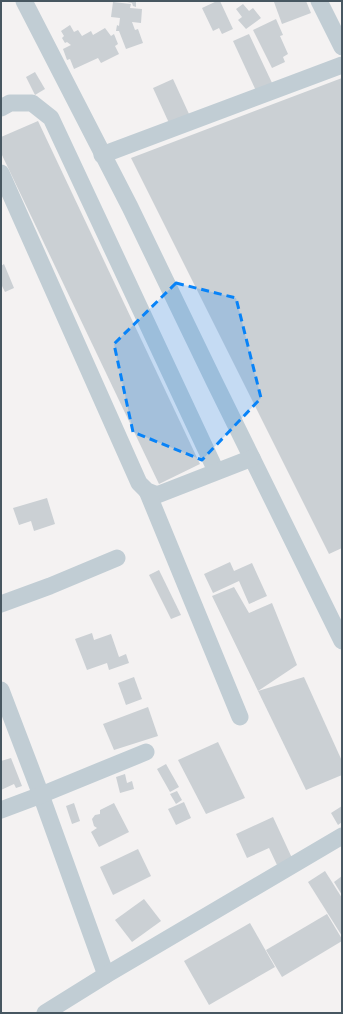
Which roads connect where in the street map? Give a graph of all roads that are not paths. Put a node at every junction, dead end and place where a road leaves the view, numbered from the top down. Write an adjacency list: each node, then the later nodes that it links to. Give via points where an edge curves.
1 (24, 1): 7 (street)
2 (319, 1): 3 (street)
3 (338, 29): 4 (street)
4 (342, 47)
5 (342, 65): 7 (street)
6 (1, 108): 10 (street, via 10,103 32,103 51,118)
7 (102, 155): 9 (street, via 130,207)
8 (1, 173): 11 (street, via 139,482)
9 (252, 458): 10 (street); 14 (street)
10 (216, 472): 11 (street, via 157,494)
11 (147, 491): 16 (street)
12 (117, 558): 13 (street)
13 (1, 604)
14 (342, 641)
15 (1, 690): 18 (street)
16 (240, 717)
17 (146, 752): 18 (street)
18 (41, 795): 19 (street); 21 (street)
19 (1, 810)
20 (342, 836): 21 (street)
21 (106, 975): 22 (street)
22 (45, 1013)

